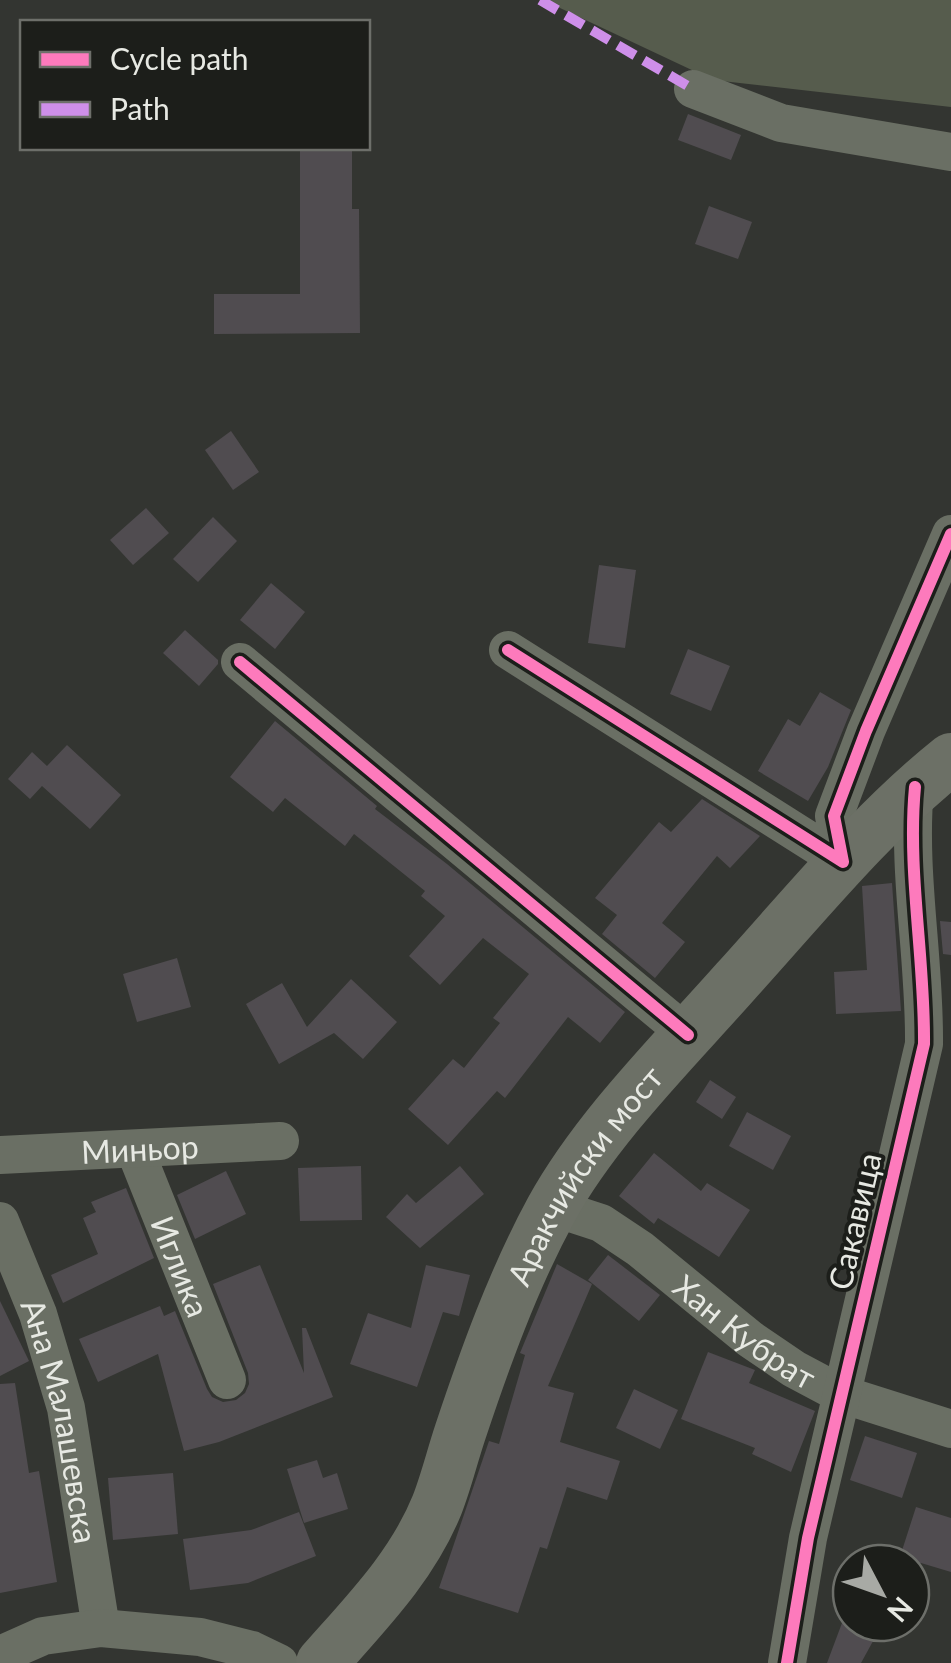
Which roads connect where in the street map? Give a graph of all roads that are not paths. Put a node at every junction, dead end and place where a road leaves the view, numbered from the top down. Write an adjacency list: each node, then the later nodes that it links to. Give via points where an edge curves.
1 (693, 88): 2 (street, via 781,123)
2 (951, 152)
3 (951, 534): 7 (street, via 834,816)
4 (508, 650): 7 (street)
5 (240, 662): 8 (street)
6 (933, 773): 7 (main road, Аракчийски мост); 15 (street, Сакавица, via 912,818 924,1044)
7 (844, 862): 8 (main road, Аракчийски мост)
8 (688, 1035): 12 (main road, Аракчийски мост, via 613,1120)
9 (280, 1141): 10 (street, Миньор)
10 (135, 1150): 11 (street, Миньор); 14 (street, Иглика)
11 (0, 1154)
12 (552, 1208): 15 (street, Хан Кубрат, via 601,1223 750,1340); 20 (main road, Аракчийски мост, via 515,1285 436,1507 396,1580)
13 (0, 1221): 17 (street, Ана Малашевска, via 66,1408)
14 (228, 1380)
15 (841, 1394): 16 (street, Хан Кубрат); 21 (street, Сакавица)
16 (951, 1430)
17 (101, 1628): 18 (street, via 44,1636); 19 (street, via 212,1640)
18 (0, 1655)
19 (279, 1663)
20 (322, 1663)
21 (787, 1663)

